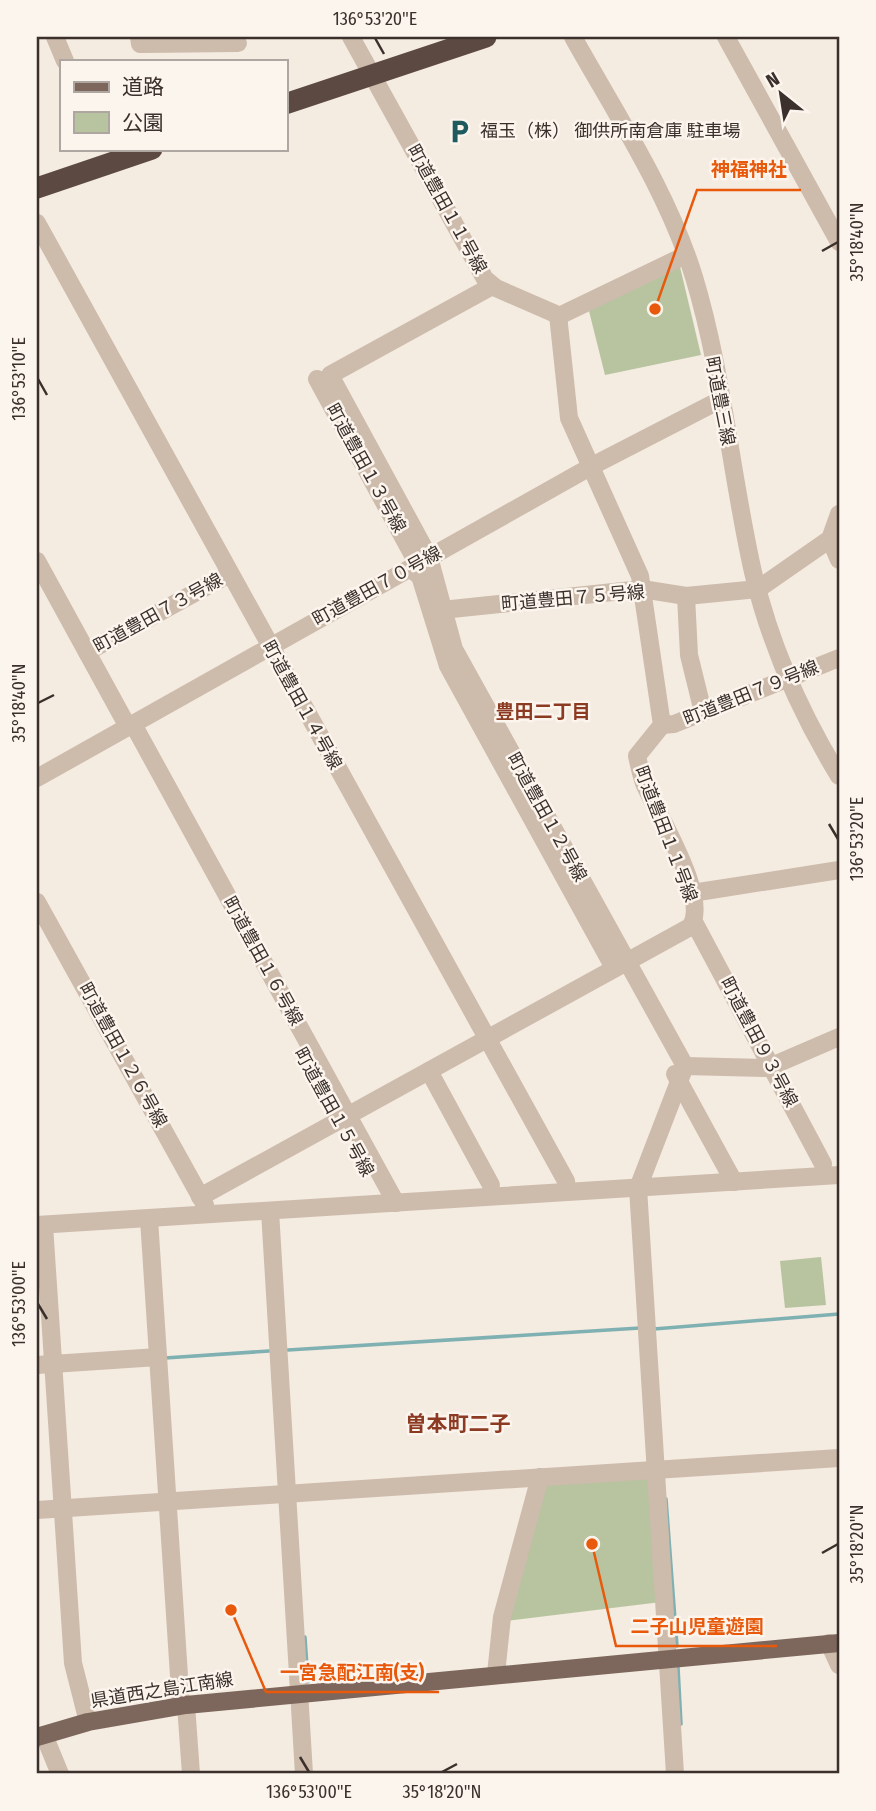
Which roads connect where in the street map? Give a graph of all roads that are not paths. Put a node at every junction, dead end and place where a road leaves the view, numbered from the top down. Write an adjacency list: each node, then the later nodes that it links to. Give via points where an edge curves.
1 (55, 37): 9 (street)
2 (139, 37): 8 (street, via 140,44)
3 (351, 37): 10 (street, 町道豊田１１号線)
4 (456, 37): 10 (highway)
5 (486, 37): 10 (highway)
6 (573, 37): 20 (street, 町道豊三線, via 653,181)
7 (726, 37): 19 (street)
8 (238, 47)
9 (65, 60)
10 (370, 70): 11 (highway); 12 (highway); 21 (street, 町道豊田１１号線)
11 (287, 95)
12 (287, 103)
13 (125, 150): 15 (highway)
14 (149, 150): 17 (highway)
15 (105, 153): 16 (highway)
16 (37, 181)
17 (37, 188)
18 (37, 223): 30 (street, 町道豊田１４号線)
19 (839, 242)
20 (687, 255): 22 (street); 23 (street, 町道豊三線)
21 (492, 286): 22 (street, 町道豊田１１号線); 29 (street, 町道豊田１２号線, via 323,377)
22 (559, 316): 24 (street, via 568,414)
23 (720, 400): 24 (street, 町道豊田７０号線); 33 (street, 町道豊三線)
24 (592, 466): 29 (street, 町道豊田７０号線); 32 (street)
25 (839, 514): 26 (street)
26 (830, 538): 27 (street); 33 (street, 町道豊田７５号線)
27 (839, 560)
28 (37, 561): 31 (street, 町道豊田１５号線)
29 (421, 561): 35 (street, 町道豊田１２号線); 36 (street, 町道豊田７０号線); 49 (street, via 412,570 420,576 448,666)
30 (229, 574): 36 (street, 町道豊田１４号線); 37 (street, 町道豊田７３号線)
31 (43, 589): 37 (street, 町道豊田１５号線)
32 (642, 589): 34 (street, 町道豊田７５号線); 35 (street, 町道豊田７５号線); 41 (street)
33 (758, 589): 34 (street, 町道豊田７５号線); 39 (street, 町道豊三線)
34 (686, 596): 40 (street, via 689,655)
35 (442, 610): 49 (street, 町道豊田１２号線, via 453,649)
36 (269, 647): 42 (street, 町道豊田７０号線); 50 (street, 町道豊田１４号線)
37 (87, 652): 42 (street, 町道豊田１５号線)
38 (839, 658): 39 (street, 町道豊田７９号線)
39 (788, 677): 40 (street, 町道豊田７９号線); 43 (street, 町道豊三線)
40 (703, 712): 41 (street, 町道豊田７９号線)
41 (662, 724): 46 (street, 町道豊田１１号線, via 637,757)
42 (127, 727): 44 (street, 町道豊田７０号線); 55 (street, 町道豊田１５号線)
43 (839, 776)
44 (37, 778)
45 (839, 870): 46 (street)
46 (692, 893): 48 (street, 町道豊田１１号線)
47 (37, 902): 63 (street, 町道豊田１２６号線)
48 (694, 922): 49 (street, 町道豊田１１号線); 52 (street, 町道豊田９３号線)
49 (619, 966): 50 (street, 町道豊田１１号線); 54 (street, 町道豊田１２号線)
50 (486, 1039): 53 (street, 町道豊田１１号線); 61 (street, 町道豊田１４号線)
51 (837, 1044): 52 (street)
52 (772, 1066): 54 (street); 56 (street, 町道豊田９３号線)
53 (429, 1071): 55 (street, 町道豊田１１号線); 59 (street)
54 (682, 1073): 58 (street, 町道豊田１２号線); 60 (street)
55 (344, 1118): 62 (street, 町道豊田１５号線); 63 (street, 町道豊田１１号線)
56 (823, 1164)
57 (839, 1175): 58 (street)
58 (737, 1179): 60 (street)
59 (491, 1185)
60 (638, 1185): 61 (street); 70 (street)
61 (567, 1189): 62 (street)
62 (389, 1201): 64 (street)
63 (206, 1207): 64 (street); 65 (street)
64 (270, 1211): 72 (street)
65 (149, 1219): 66 (street); 67 (street)
66 (40, 1225): 68 (street)
67 (158, 1357): 68 (street); 73 (street)
68 (45, 1365): 74 (street)
69 (839, 1458): 70 (street)
70 (657, 1469): 71 (street); 77 (street)
71 (540, 1477): 72 (street); 79 (street, via 502,1617)
72 (288, 1495): 73 (street); 80 (street)
73 (168, 1503): 74 (street); 81 (street)
74 (62, 1509): 75 (street); 82 (street, via 73,1663)
75 (37, 1510)
76 (834, 1643): 77 (main road, 県道西之島江南線); 78 (street)
77 (669, 1659): 79 (main road, 県道西之島江南線); 87 (street)
78 (839, 1665)
79 (496, 1674): 80 (main road, 県道西之島江南線)
80 (298, 1693): 81 (main road, 県道西之島江南線); 86 (street)
81 (183, 1705): 82 (main road, 県道西之島江南線); 85 (street)
82 (88, 1722): 83 (main road, 県道西之島江南線)
83 (40, 1736): 84 (street)
84 (60, 1774)
85 (191, 1774)
86 (303, 1774)
87 (675, 1774)

